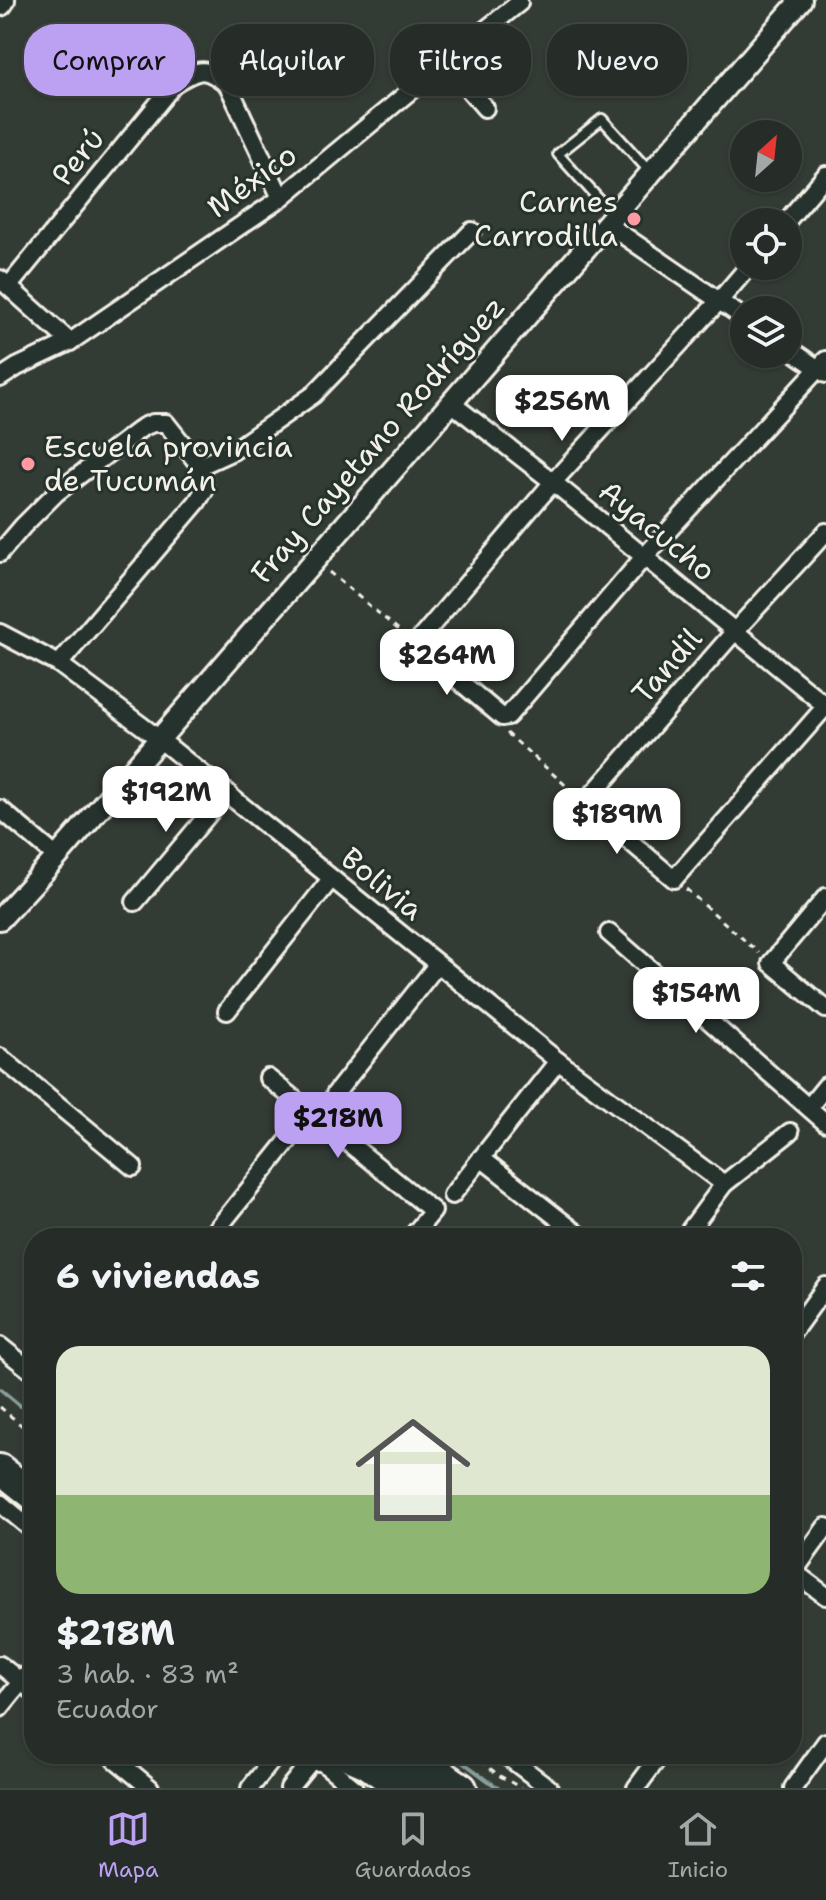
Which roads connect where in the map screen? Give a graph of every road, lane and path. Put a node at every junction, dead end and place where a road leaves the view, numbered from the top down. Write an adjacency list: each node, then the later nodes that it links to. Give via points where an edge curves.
1 (801, 0): 7 (street, Fray Cayetano Rodríguez)
2 (519, 3): 3 (street, México)
3 (493, 24)
4 (404, 96): 9 (street, México)
5 (475, 96): 6 (street)
6 (485, 108)
7 (650, 172): 11 (street, Fray Cayetano Rodríguez); 11 (lane, via 602,119 558,154)
8 (826, 175): 10 (street)
9 (281, 198): 14 (street, Perú, via 228,85 213,73 196,71 175,83); 17 (street, México)
10 (798, 208)
11 (610, 220): 15 (street); 21 (street, Fray Cayetano Rodríguez)
12 (472, 231): 22 (street, via 313,395 233,451)
13 (737, 280): 15 (street)
14 (4, 282): 17 (street)
15 (719, 301): 16 (street); 23 (street)
16 (730, 308)
17 (70, 342): 20 (street, México)
18 (802, 356): 19 (street)
19 (824, 368): 26 (street)
20 (0, 378)
21 (450, 402): 23 (street, Ayacucho); 27 (street, Fray Cayetano Rodríguez)
22 (200, 466): 25 (street, via 166,423 143,427 56,493); 31 (street, via 205,489 197,502)
23 (553, 482): 26 (street, Ayacucho); 30 (street)
24 (826, 532): 28 (street, Tandil)
25 (0, 553)
26 (644, 557): 28 (street, Ayacucho); 33 (street)
27 (314, 559): 30 (path); 34 (street, Fray Cayetano Rodríguez)
28 (735, 631): 32 (street, Ayacucho); 36 (street, Tandil)
29 (0, 633): 31 (street, Bolivia)
30 (419, 645): 33 (street)
31 (59, 664): 34 (street, Bolivia)
32 (826, 706): 40 (street)
33 (505, 718): 36 (path, via 506,732)
34 (158, 738): 35 (street, Bolivia); 38 (street, Fray Cayetano Rodríguez)
35 (227, 792): 39 (street, Bolivia); 42 (street)
36 (585, 803): 40 (street)
37 (0, 809): 38 (street)
38 (57, 857): 43 (street, Fray Cayetano Rodríguez)
39 (331, 879): 46 (street, Bolivia); 48 (street)
40 (674, 879): 45 (path)
41 (826, 897): 45 (street)
42 (135, 902)
43 (0, 919)
44 (609, 933): 54 (street)
45 (771, 963): 47 (street)
46 (437, 965): 50 (street, Bolivia); 53 (street)
47 (826, 1009)
48 (227, 1011)
49 (0, 1057): 59 (street)
50 (558, 1061): 58 (street); 60 (street, Bolivia)
51 (268, 1078): 55 (street)
52 (826, 1086): 54 (street)
53 (335, 1094)
54 (809, 1107): 56 (street)
55 (311, 1112): 62 (street); 63 (street, via 433,1211)
56 (826, 1123)
57 (790, 1132): 60 (street)
58 (481, 1158): 61 (street); 64 (street)
59 (133, 1167)
60 (724, 1184): 65 (street)
61 (452, 1195)
62 (218, 1228)
63 (419, 1228)
64 (570, 1228)
65 (691, 1228)
66 (826, 1286): 67 (street)
67 (802, 1319)
68 (0, 1346): 69 (street)
69 (24, 1365)
70 (0, 1407): 71 (path)
71 (24, 1427)
72 (0, 1447): 73 (highway)
73 (24, 1466)
74 (0, 1469): 75 (highway)
75 (24, 1488)
76 (0, 1503): 77 (street)
77 (24, 1523)
78 (826, 1527): 79 (street)
79 (802, 1560)
80 (802, 1579): 81 (street)
81 (826, 1596)
82 (0, 1665): 83 (street)
83 (24, 1684)
84 (24, 1690): 85 (street)
85 (0, 1708)
86 (826, 1742): 107 (street)
87 (121, 1764): 97 (street)
88 (269, 1764): 98 (street)
89 (309, 1764): 99 (street)
90 (327, 1764): 100 (street)
91 (367, 1764): 101 (highway)
92 (393, 1764): 102 (highway)
93 (427, 1764): 103 (highway)
94 (484, 1764): 104 (path)
95 (517, 1764): 105 (street)
96 (654, 1764): 106 (street)
97 (150, 1788)
98 (250, 1788)
99 (289, 1788)
100 (354, 1788)
101 (401, 1788)
102 (428, 1788)
103 (462, 1788)
104 (521, 1788)
105 (549, 1788)
106 (636, 1788)
107 (793, 1788)

